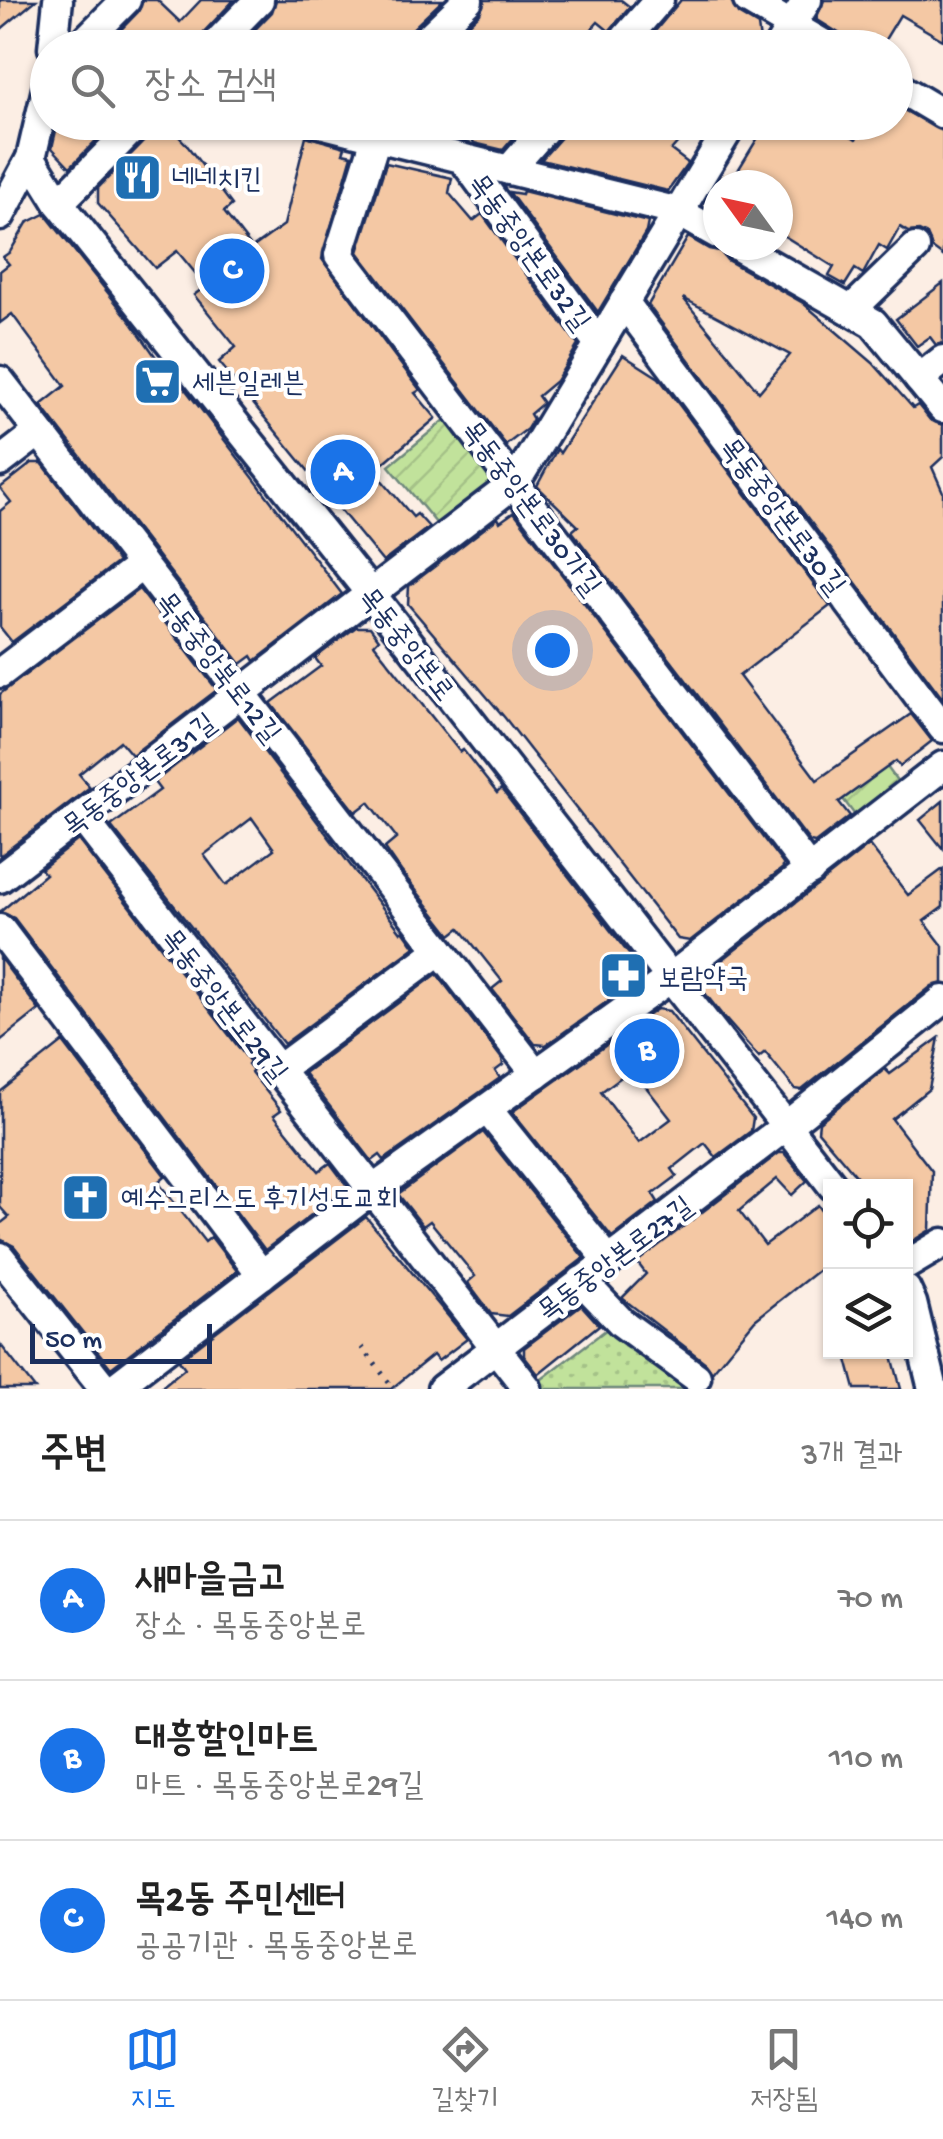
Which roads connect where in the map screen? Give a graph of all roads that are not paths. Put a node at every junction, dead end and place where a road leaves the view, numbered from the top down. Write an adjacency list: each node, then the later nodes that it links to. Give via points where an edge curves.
1 (58, 0): 8 (street)
2 (126, 0): 9 (street)
3 (259, 0): 10 (street)
4 (468, 0): 11 (street)
5 (659, 0): 12 (street)
6 (748, 0): 13 (street)
7 (807, 0): 14 (street)
8 (54, 30)
9 (96, 30)
10 (230, 30)
11 (437, 30)
12 (633, 30)
13 (779, 30)
14 (789, 30)
15 (913, 96): 16 (street)
16 (943, 114)
17 (35, 140): 23 (street)
18 (121, 140): 26 (street)
19 (374, 140): 41 (street, 목동중앙본로30가길, via 340,254)
20 (407, 140): 24 (street)
21 (535, 140): 25 (street)
22 (722, 140): 27 (street, 목동중앙본로32길)
23 (31, 158): 26 (street, 목동중앙본로); 28 (street)
24 (463, 159): 25 (street); 34 (street, 목동중앙본로32길)
25 (509, 170): 27 (street)
26 (60, 203): 43 (street, 목동중앙본로)
27 (679, 212): 29 (street); 32 (street, 목동중앙본로32길)
28 (0, 216)
29 (703, 226)
30 (915, 248): 33 (street)
31 (763, 260): 33 (street)
32 (624, 302): 34 (street, 목동중앙본로32길); 46 (street, 목동중앙본로30길)
33 (851, 310): 36 (street, via 873,323)
34 (599, 344): 41 (street, 목동중앙본로32길)
35 (943, 360): 36 (street)
36 (920, 379): 38 (street)
37 (0, 381): 39 (street, 목동중앙북로12길)
38 (943, 408)
39 (40, 432): 40 (street); 42 (street, 목동중앙북로12길)
40 (0, 462)
41 (515, 483): 43 (street, 목동중앙본로32길); 49 (street, 목동중앙본로30가길)
42 (142, 565): 44 (street); 45 (street, 목동중앙북로12길)
43 (371, 594): 45 (street, 목동중앙본로31길); 53 (street, 목동중앙본로)
44 (0, 673)
45 (241, 694): 48 (street, 목동중앙본로31길); 52 (street, 목동중앙북로12길)
46 (943, 728)
47 (943, 766): 49 (street)
48 (82, 816): 50 (street, 목동중앙본로31길); 55 (street, 목동중앙본로29길)
49 (810, 871): 53 (street)
50 (0, 878)
51 (0, 929): 65 (street)
52 (440, 950): 55 (street); 56 (street, 목동중앙북로12길)
53 (670, 979): 56 (street); 58 (street, 목동중앙본로)
54 (943, 1000): 58 (street, 목동중앙본로27길)
55 (278, 1070): 60 (street, 목동중앙본로29길)
56 (536, 1074): 57 (street)
57 (487, 1109): 60 (street); 64 (street)
58 (786, 1126): 59 (street, 목동중앙본로); 64 (street, 목동중앙본로27길)
59 (828, 1179)
60 (371, 1191): 65 (street); 68 (street, 목동중앙본로29길)
61 (943, 1244): 63 (street)
62 (0, 1257): 72 (street)
63 (913, 1260)
64 (609, 1261): 66 (street, 목동중앙본로27길)
65 (262, 1275): 73 (street)
66 (582, 1281): 68 (street, 목동중앙본로27길); 69 (street, via 622,1323)
67 (913, 1311): 70 (street)
68 (495, 1348): 71 (street, 목동중앙본로29길); 74 (street, 목동중앙본로27길)
69 (696, 1377)
70 (935, 1378)
71 (527, 1388)
72 (105, 1389)
73 (114, 1389)
74 (442, 1389)

